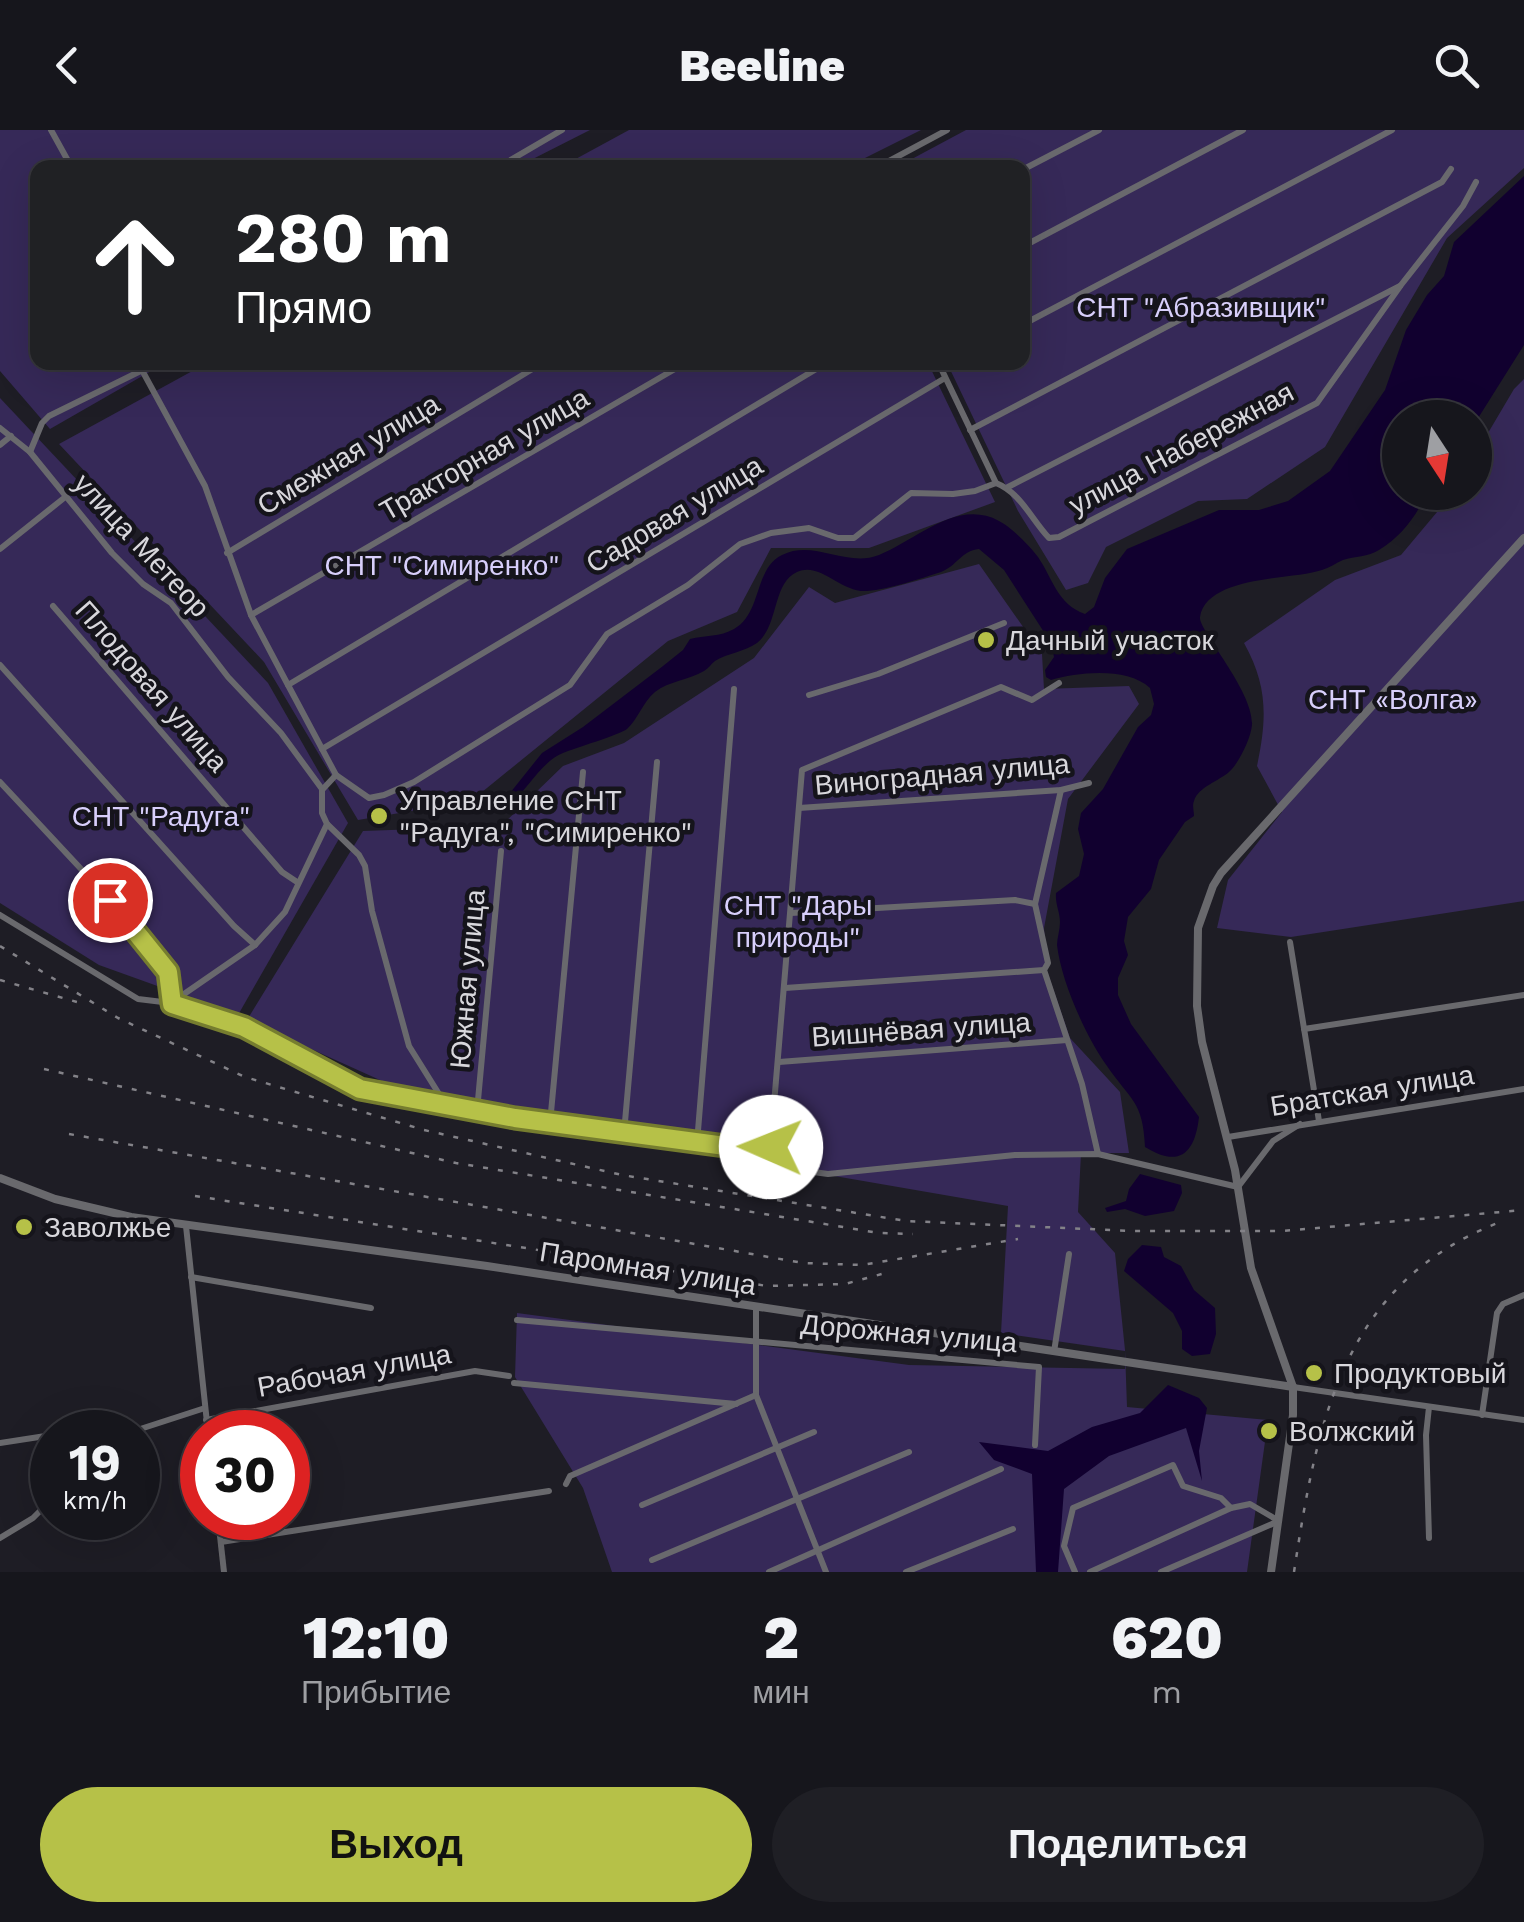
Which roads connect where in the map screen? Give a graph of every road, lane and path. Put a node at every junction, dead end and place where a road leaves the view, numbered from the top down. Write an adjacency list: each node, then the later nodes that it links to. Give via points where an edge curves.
1 (52, 130): 7 (street)
2 (562, 130): 8 (street)
3 (947, 130): 9 (street)
4 (1099, 130): 10 (street)
5 (1242, 130): 13 (street)
6 (1392, 130): 15 (street)
7 (68, 160)
8 (511, 160)
9 (891, 160)
10 (1030, 166)
11 (1451, 169): 24 (street, via 1442,182)
12 (1476, 182): 14 (street, улица Набережная)
13 (1030, 243)
14 (1401, 285): 29 (street); 29 (street, улица Набережная, via 1316,403 1059,538 1049,538)
15 (1030, 321)
16 (146, 370): 21 (street)
17 (531, 370): 33 (street, Смежная улица)
18 (673, 370): 35 (street, Тракторная улица)
19 (815, 370): 39 (street)
20 (941, 370): 22 (street)
21 (143, 372): 27 (street, via 48,416); 33 (street, via 205,486)
22 (945, 378): 24 (street); 42 (street, Садовая улица)
23 (0, 428): 25 (street, улица Метеор)
24 (970, 430): 28 (street)
25 (11, 436): 26 (street); 27 (street, улица Метеор)
26 (0, 445)
27 (30, 452): 30 (street, улица Метеор)
28 (996, 482): 29 (street, улица Набережная); 45 (street, via 953,494 911,493 854,538 809,528 740,544 607,634 570,685 414,782 369,798)
29 (1008, 488)
30 (64, 498): 32 (street); 48 (street, улица Метеор, via 133,574 171,603)
31 (1524, 538): 73 (street, via 1221,873 1208,896 1196,966 1202,1042)
32 (0, 549)
33 (226, 553): 35 (street)
34 (53, 606): 53 (street, Плодовая улица, via 282,872)
35 (251, 615): 39 (street)
36 (1004, 623): 41 (street)
37 (0, 665): 58 (street)
38 (1058, 684): 50 (street, via 1032,700 1001,688 802,770)
39 (288, 685): 42 (street)
40 (734, 689): 74 (street)
41 (809, 695)
42 (322, 749): 45 (street)
43 (657, 762): 72 (street)
44 (583, 772): 70 (street)
45 (336, 775): 48 (street)
46 (0, 782): 62 (street, via 168,972)
47 (1089, 783): 49 (street, Виноградная улица)
48 (322, 790): 51 (street)
49 (1060, 790): 50 (street, Виноградная улица); 54 (street)
50 (799, 808): 55 (street)
51 (327, 824): 53 (street); 67 (street, via 365,866 408,1046)
52 (501, 851): 68 (street, Южная улица)
53 (298, 882): 58 (street, via 285,912)
54 (1035, 904): 55 (street); 59 (street)
55 (791, 913): 60 (street)
56 (0, 916): 62 (street, via 138,999)
57 (1290, 942): 63 (street)
58 (255, 945): 62 (street)
59 (1044, 970): 60 (street); 64 (street)
60 (785, 988): 65 (street)
61 (1524, 995): 63 (street)
62 (172, 1004): 67 (street, via 244,1027 360,1089)
63 (1304, 1029): 69 (street)
64 (1067, 1040): 65 (street, Вишнёвая улица); 76 (street)
65 (779, 1062): 75 (street)
66 (1524, 1089): 69 (street, Братская улица)
67 (444, 1102): 68 (street)
68 (477, 1111): 70 (street)
69 (1319, 1121): 71 (street, Братская улица)
70 (550, 1122): 72 (street)
71 (1300, 1124): 73 (street, Братская улица); 78 (street, via 1273,1141)
72 (624, 1133): 74 (street)
73 (1228, 1136): 78 (street)
74 (697, 1143): 75 (street)
75 (770, 1152): 76 (street, via 777,1167 828,1174 1015,1155)
76 (1098, 1154): 78 (street)
77 (0, 1178): 79 (street, Паромная улица, via 55,1199)
78 (1238, 1187): 88 (street, via 1251,1268)
79 (186, 1226): 81 (street); 83 (street, Паромная улица)
80 (1069, 1254): 87 (street)
81 (190, 1277): 84 (street); 92 (street)
82 (1524, 1296): 94 (street, via 1497,1313)
83 (756, 1306): 86 (street); 87 (street, Паромная улица)
84 (371, 1308)
85 (517, 1320): 86 (street, Дорожная улица)
86 (756, 1342): 89 (street); 100 (street, Дорожная улица, via 1039,1367)
87 (1054, 1352): 88 (street, Паромная улица)
88 (1293, 1387): 91 (street); 110 (street)
89 (756, 1395): 90 (street); 101 (street)
90 (736, 1404): 93 (street, Рабочая улица, via 474,1371); 104 (street, via 570,1476)
91 (1430, 1407): 94 (street); 113 (street)
92 (205, 1408): 96 (street)
93 (261, 1410)
94 (1482, 1415): 95 (street)
95 (1524, 1420)
96 (160, 1423)
97 (814, 1432): 101 (street)
98 (30, 1438): 99 (street)
99 (0, 1443)
100 (1035, 1445)
101 (776, 1448): 106 (street); 107 (street)
102 (909, 1452): 106 (street)
103 (1001, 1469): 115 (street)
104 (566, 1484)
105 (549, 1491): 114 (street)
106 (798, 1498): 115 (street); 116 (street)
107 (642, 1505)
108 (1231, 1508): 110 (street, via 1250,1504); 121 (street, via 1183,1486 1173,1465 1073,1508 1064,1546); 122 (street)
109 (30, 1519): 112 (street)
110 (1279, 1522): 123 (street); 124 (street)
111 (1013, 1530): 120 (street)
112 (0, 1538)
113 (1429, 1538)
114 (220, 1542): 117 (street)
115 (816, 1550): 118 (street); 119 (street)
116 (652, 1560)
117 (224, 1572)
118 (769, 1572)
119 (826, 1572)
120 (906, 1572)
121 (1076, 1572)
122 (1090, 1572)
123 (1161, 1572)
124 (1271, 1572)

